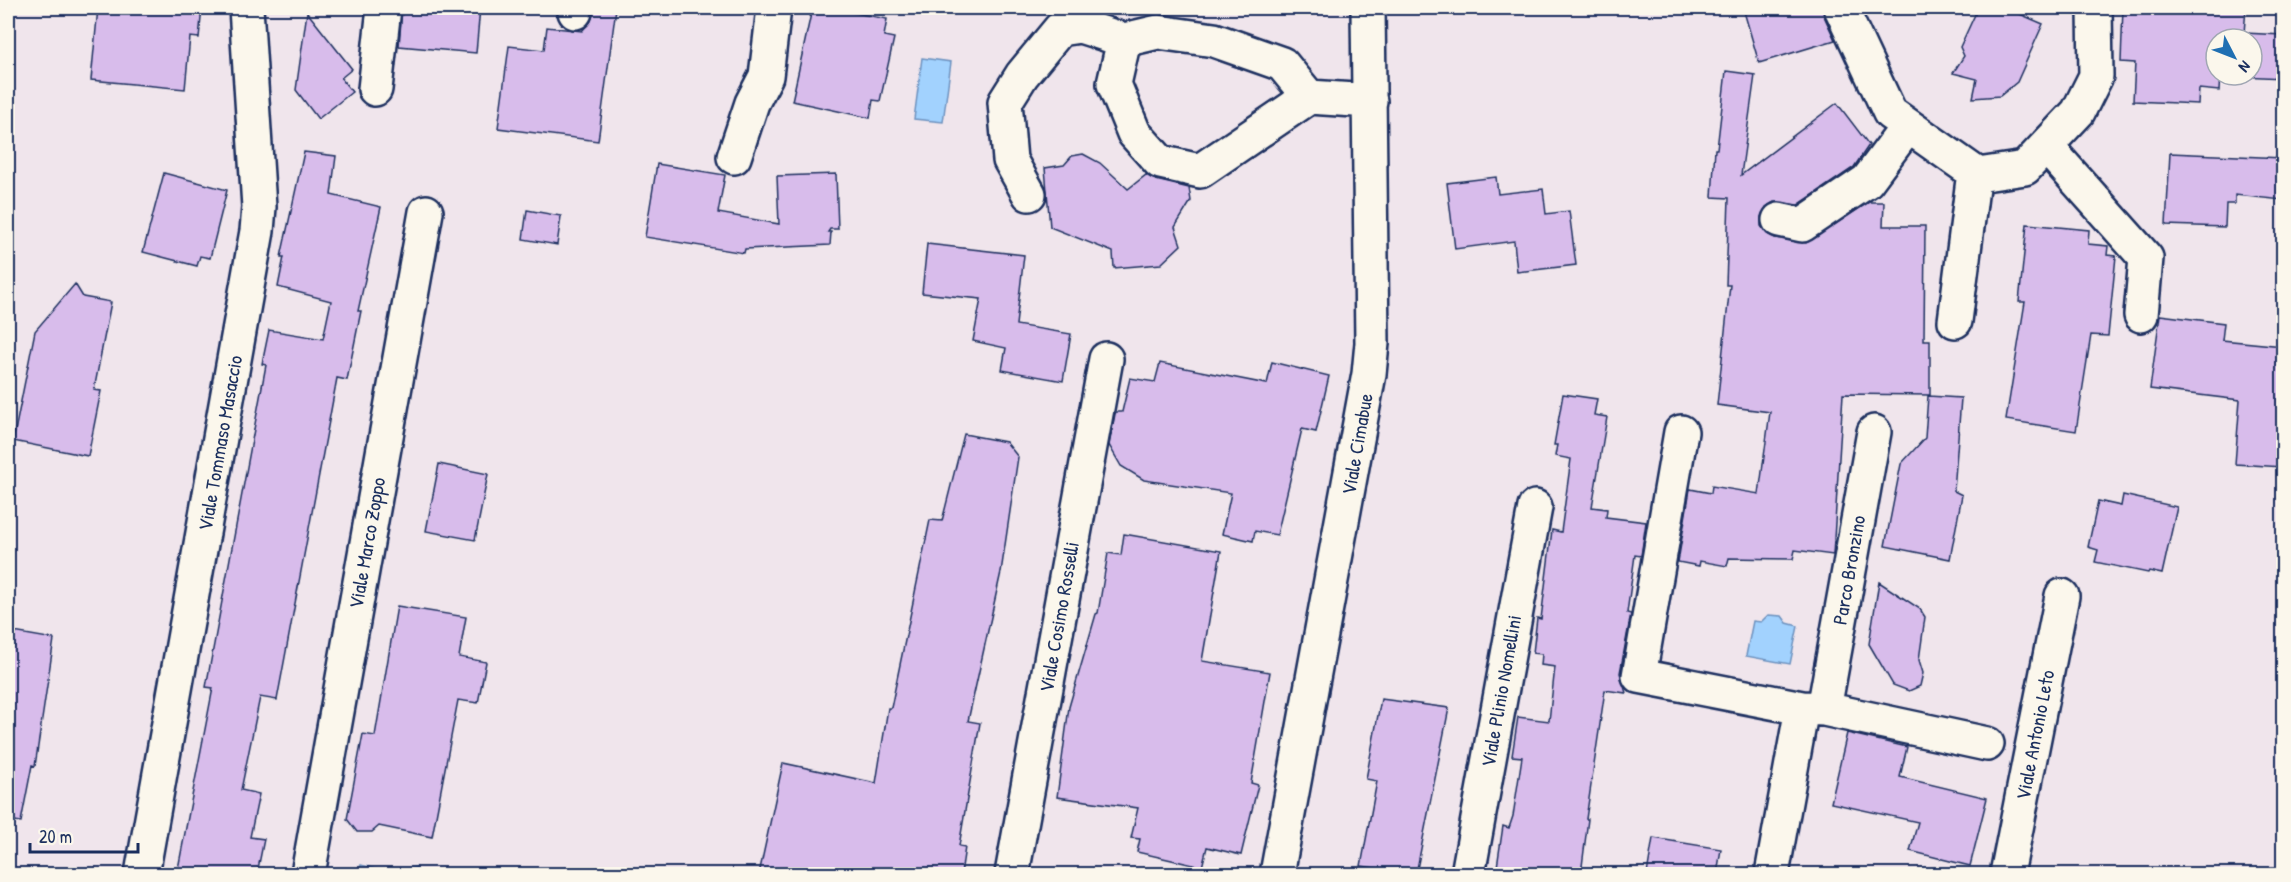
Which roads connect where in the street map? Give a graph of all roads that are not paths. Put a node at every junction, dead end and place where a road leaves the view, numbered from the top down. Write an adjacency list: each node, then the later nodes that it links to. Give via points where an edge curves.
1 (246, 8): 27 (street, Viale Tommaso Masaccio, via 259,207 257,231)
2 (384, 8): 8 (street)
3 (774, 8): 13 (street, via 766,76 752,103)
4 (1368, 8): 10 (street, Viale Cimabue)
5 (1841, 8): 11 (street, via 1890,113)
6 (2095, 8): 12 (street, via 2096,76 2078,112)
7 (1124, 40): 9 (street, via 1158,32 1214,40 1282,64); 9 (street, via 1114,84 1134,133 1160,162 1200,171); 15 (street, via 1080,26 1060,29 1005,102 1010,160)
8 (375, 90)
9 (1308, 97): 10 (street)
10 (1370, 101): 30 (street, Viale Cimabue, via 1370,374)
11 (1908, 126): 14 (street); 17 (street, via 1867,181 1802,225)
12 (2046, 146): 14 (street, via 2025,168 1978,175); 18 (street, via 2146,258)
13 (735, 157)
14 (1974, 172): 19 (street)
15 (1029, 194)
16 (426, 212): 28 (street, Viale Marco Zoppo)
17 (1779, 220)
18 (2141, 315)
19 (1955, 321)
20 (1107, 359): 29 (street, Viale Cosimo Rosselli)
21 (1680, 432): 25 (street, via 1639,676)
22 (1874, 432): 25 (street, Parco Bronzino)
23 (1535, 507): 31 (street, Viale Plinio Nomellini)
24 (2062, 596): 33 (street, Viale Antonio Leto)
25 (1813, 708): 26 (street); 32 (street, Parco Bronzino)
26 (1987, 744)
27 (142, 874)
28 (308, 874)
29 (1012, 874)
30 (1277, 874)
31 (1468, 874)
32 (1772, 874)
33 (2007, 874)

